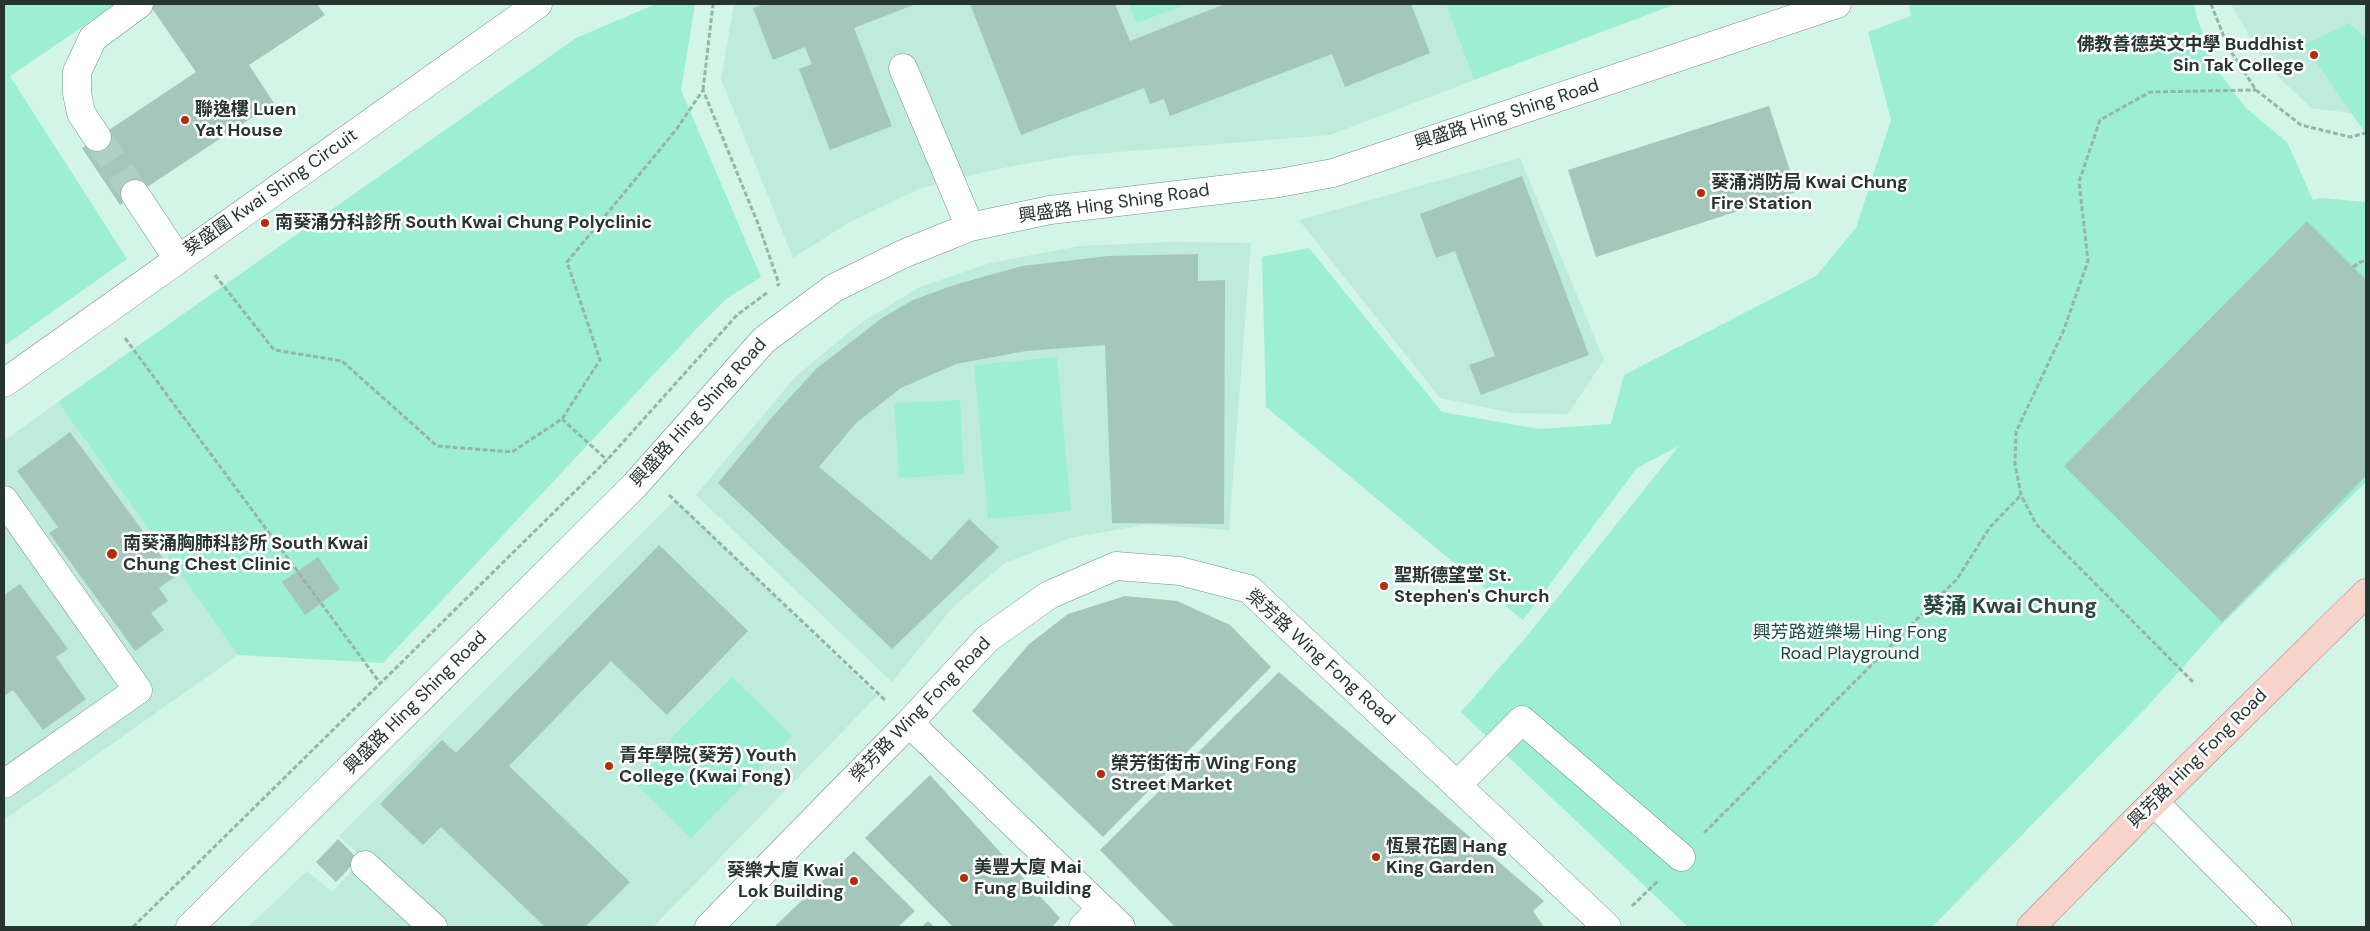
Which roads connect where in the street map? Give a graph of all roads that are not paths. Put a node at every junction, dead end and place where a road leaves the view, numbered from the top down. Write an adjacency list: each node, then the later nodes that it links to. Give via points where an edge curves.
1 (139, 4): 5 (street, via 92,38 77,72 81,113)
2 (538, 4): 8 (street, 葵盛圍 Kwai Shing Circuit)
3 (1823, 6): 7 (street, 興盛路 Hing Shing Road, via 1334,173 1279,183 1050,210)
4 (902, 68): 7 (street)
5 (97, 137)
6 (135, 194): 8 (street)
7 (970, 228): 19 (street, 興盛路 Hing Shing Road, via 903,254 834,288 764,340 641,478)
8 (178, 259): 9 (street, 葵盛圍 Kwai Shing Circuit)
9 (4, 383)
10 (4, 500): 13 (street, via 138,690)
11 (2366, 593): 15 (main road, 興芳路 Hing Fong Road)
12 (909, 723): 14 (street, 榮芳路 Wing Fong Road, via 988,639 1049,595 1116,566 1180,571 1249,589); 18 (street); 21 (street, 榮芳路 Wing Fong Road)
13 (4, 784)
14 (1457, 785): 16 (street, via 1522,720); 22 (street, 榮芳路 Wing Fong Road)
15 (2154, 802): 23 (main road, 興芳路 Hing Fong Road); 24 (street)
16 (1681, 857)
17 (365, 865): 20 (street)
18 (1102, 921)
19 (190, 927)
20 (433, 927)
21 (709, 927)
22 (1607, 927)
23 (2031, 927)
24 (2278, 927)

